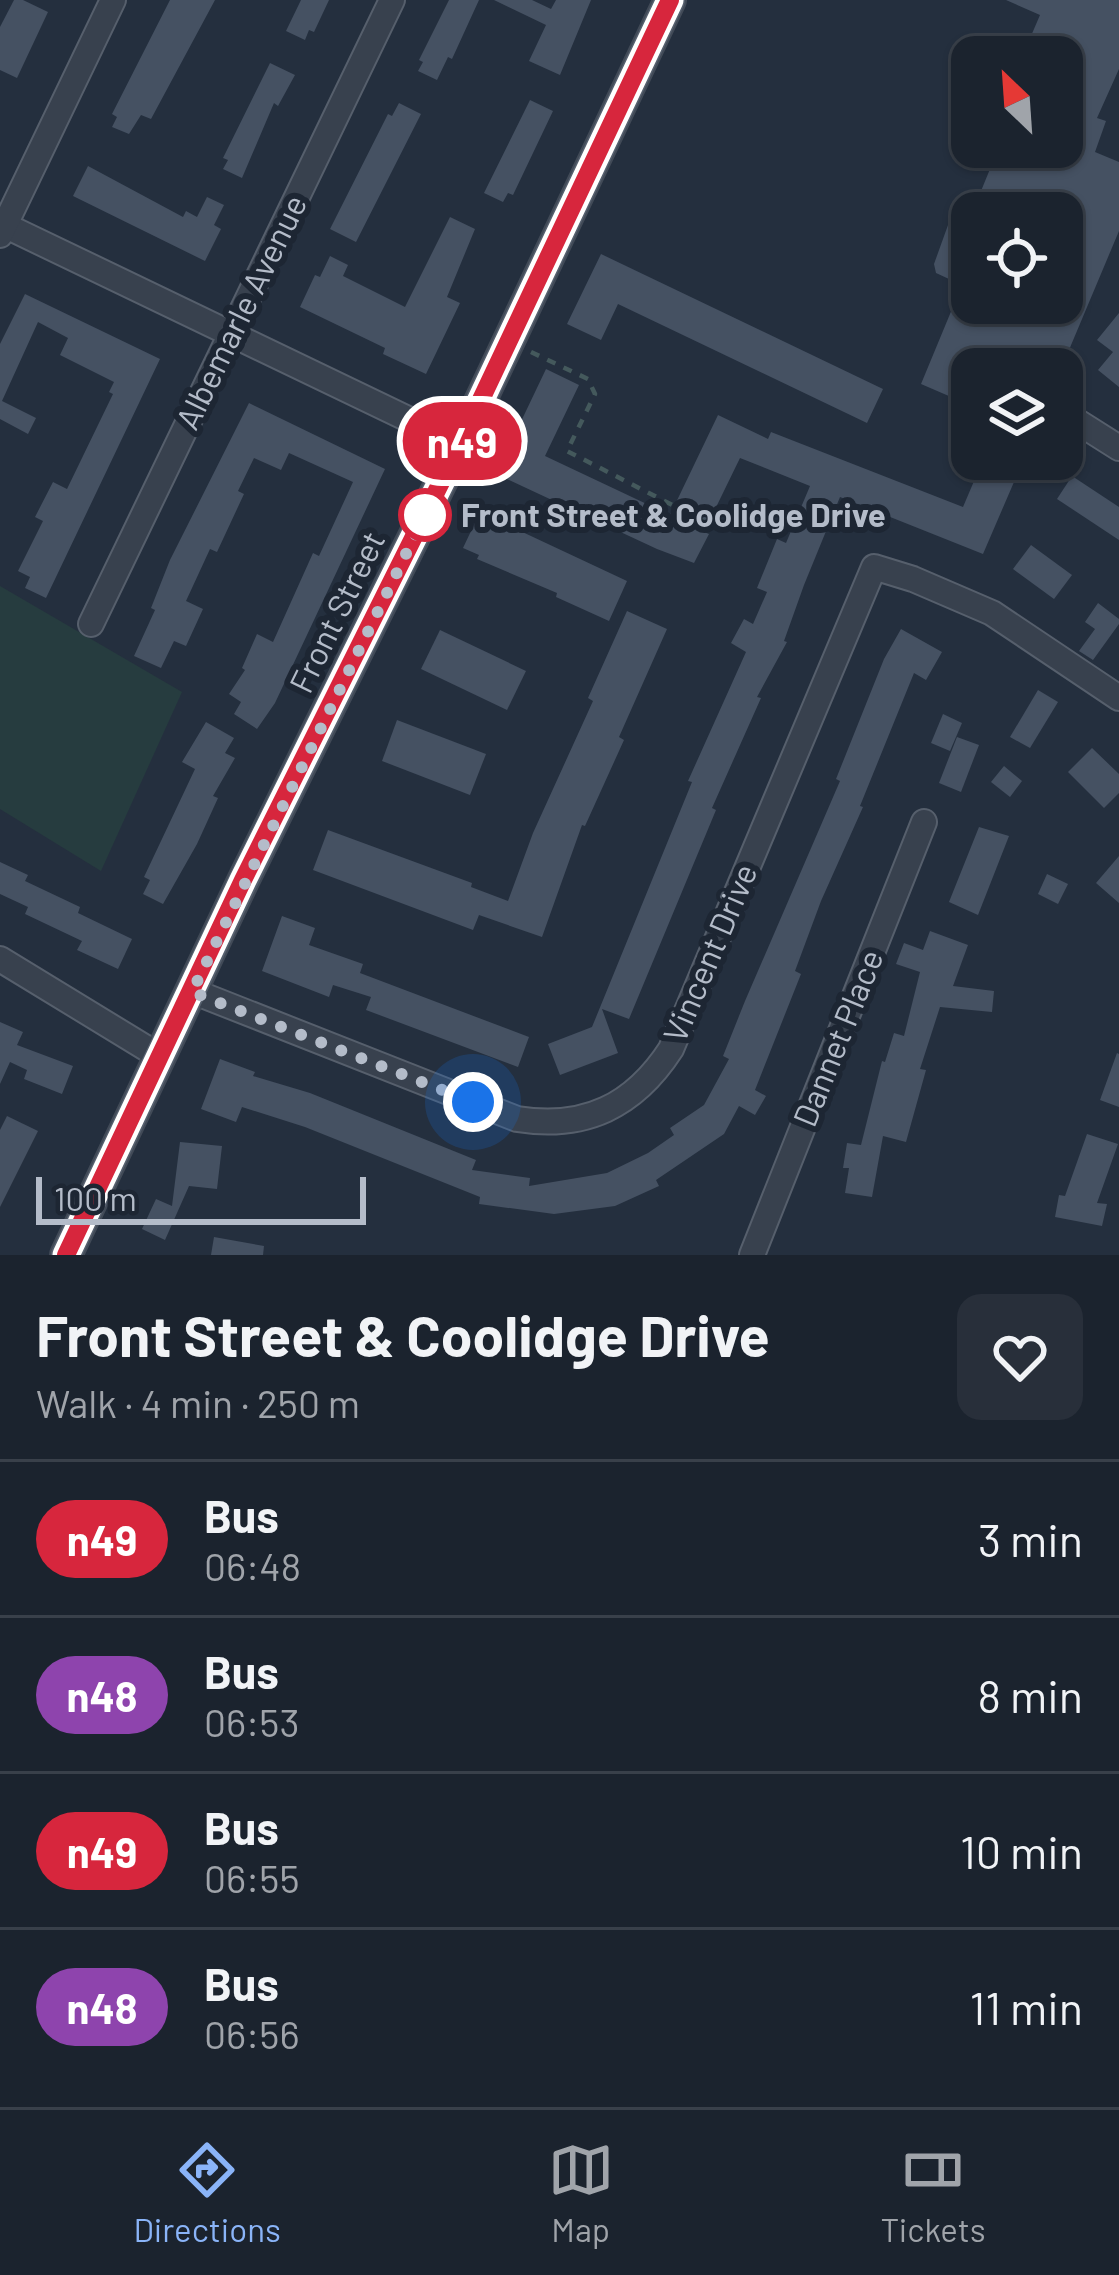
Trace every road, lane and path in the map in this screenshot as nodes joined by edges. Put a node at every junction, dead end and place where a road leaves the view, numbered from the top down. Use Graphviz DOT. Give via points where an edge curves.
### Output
graph roads {
  1 [pos="113,0"];
  2 [pos="392,0"];
  3 [pos="670,0"];
  4 [pos="2,228"];
  5 [pos="231,334"];
  6 [pos="531,352"];
  7 [pos="1083,425"];
  8 [pos="460,444"];
  9 [pos="1119,448"];
  10 [pos="719,529"];
  11 [pos="92,624"];
  12 [pos="1119,698"];
  13 [pos="924,822"];
  14 [pos="0,959"];
  15 [pos="192,992"];
  16 [pos="159,1055"];
  17 [pos="66,1255"];
  18 [pos="752,1255"];
  1 -- 4 [label="street"];
  2 -- 5 [label="street, Albemarle Avenue"];
  3 -- 8 [label="main road, Front Street"];
  4 -- 5 [label="street"];
  5 -- 8 [label="street"];
  5 -- 11 [label="street, Albemarle Avenue"];
  6 -- 10 [label="path" via="594,387 568,452"];
  7 -- 9 [label="street"];
  8 -- 15 [label="main road, Front Street"];
  12 -- 15 [label="street, Vincent Drive" via="992,613 874,567 671,1049 622,1104 573,1122 518,1119"];
  13 -- 18 [label="street, Dannet Place"];
  14 -- 16 [label="street"];
  15 -- 16 [label="main road, Front Street"];
  16 -- 17 [label="main road, Front Street"];
}
